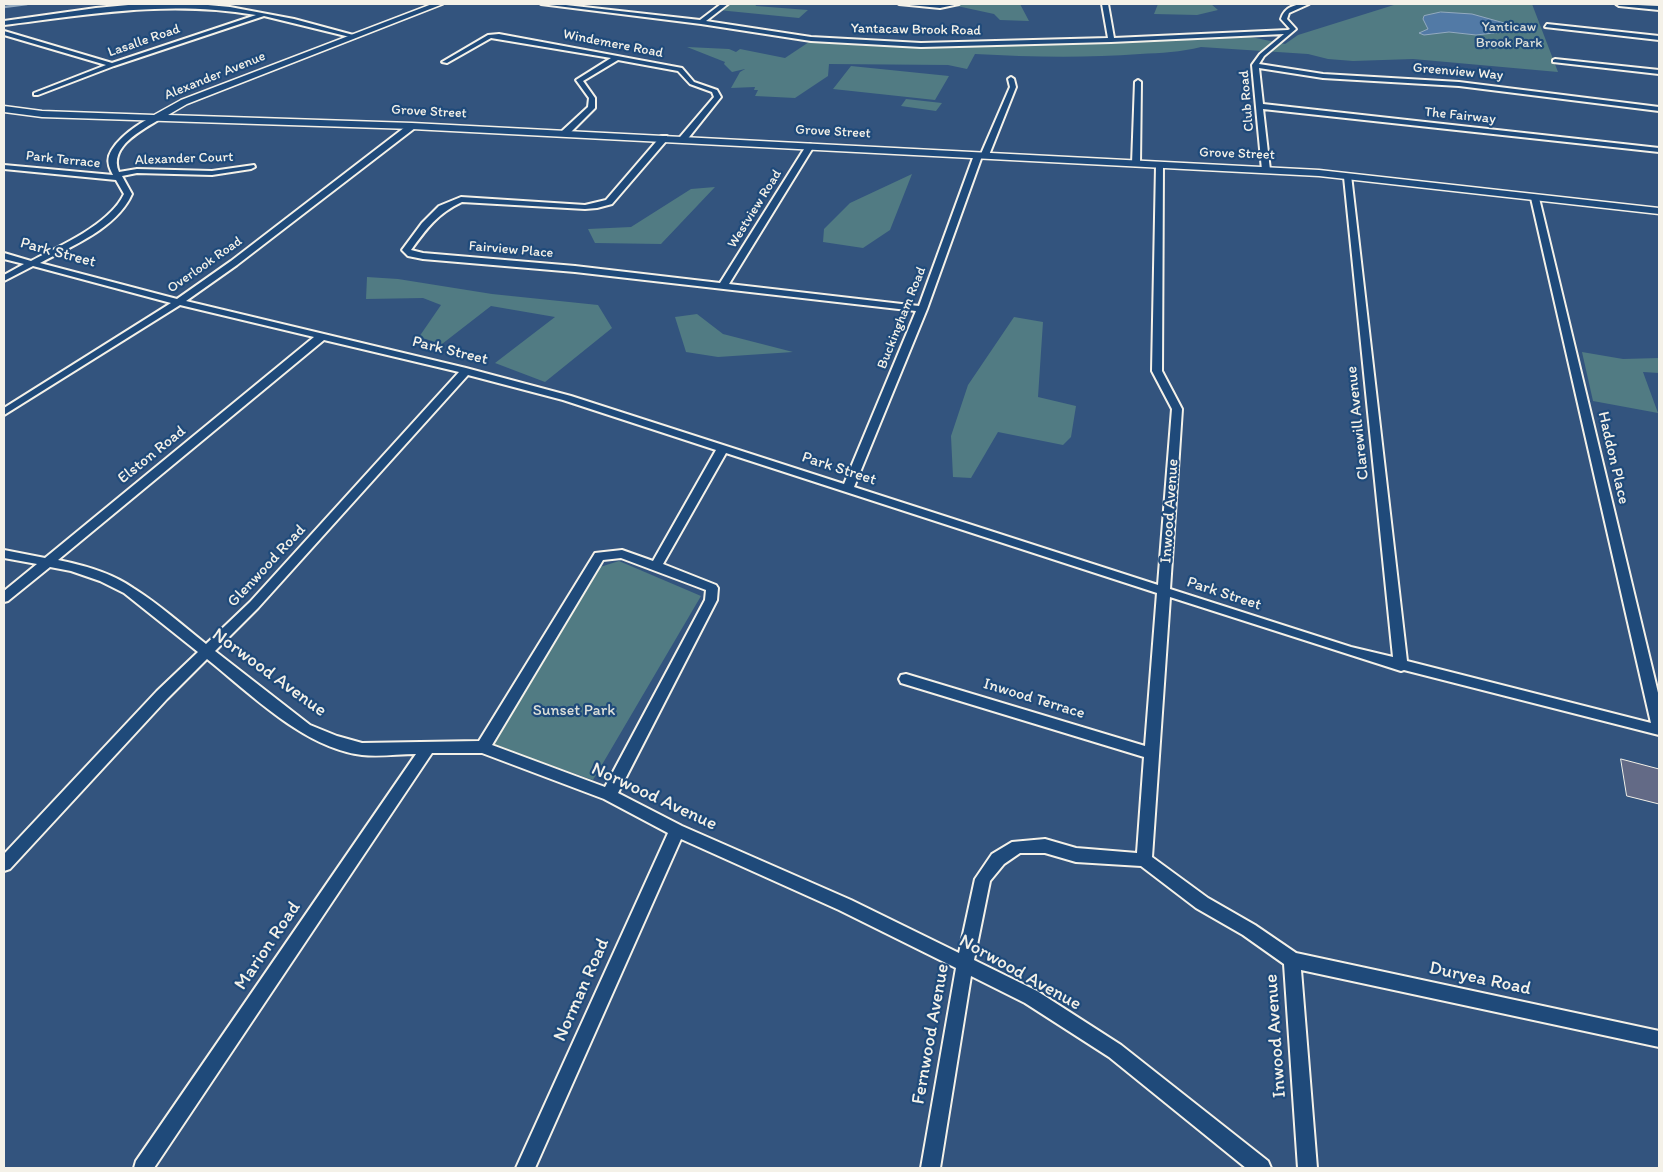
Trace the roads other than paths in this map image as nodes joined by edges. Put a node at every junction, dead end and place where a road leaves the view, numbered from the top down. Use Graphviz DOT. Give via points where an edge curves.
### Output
graph roads {
  1 [pos="439,4"];
  2 [pos="544,4"];
  3 [pos="725,4"];
  4 [pos="902,4"];
  5 [pos="956,4"];
  6 [pos="1105,4"];
  7 [pos="1299,4"];
  8 [pos="1619,4"];
  9 [pos="1659,8"];
  10 [pos="262,15"];
  11 [pos="701,22"];
  12 [pos="4,23"];
  13 [pos="1547,26"];
  14 [pos="4,32"];
  15 [pos="1291,32"];
  16 [pos="354,36"];
  17 [pos="1659,38"];
  18 [pos="1111,40"];
  19 [pos="618,57"];
  20 [pos="1554,61"];
  21 [pos="445,62"];
  22 [pos="112,65"];
  23 [pos="1255,65"];
  24 [pos="1659,72"];
  25 [pos="1011,78"];
  26 [pos="1138,82"];
  27 [pos="36,94"];
  28 [pos="1258,106"];
  29 [pos="4,109"];
  30 [pos="1659,109"];
  31 [pos="4,114"];
  32 [pos="42,114"];
  33 [pos="157,117"];
  34 [pos="412,126"];
  35 [pos="565,133"];
  36 [pos="664,138"];
  37 [pos="683,139"];
  38 [pos="810,146"];
  39 [pos="1659,150"];
  40 [pos="981,155"];
  41 [pos="1136,164"];
  42 [pos="1160,166"];
  43 [pos="4,167"];
  44 [pos="251,167"];
  45 [pos="1266,170"];
  46 [pos="118,177"];
  47 [pos="1348,177"];
  48 [pos="1534,198"];
  49 [pos="1659,211"];
  50 [pos="4,256"];
  51 [pos="31,264"];
  52 [pos="4,278"];
  53 [pos="723,286"];
  54 [pos="179,302"];
  55 [pos="922,309"];
  56 [pos="321,337"];
  57 [pos="466,371"];
  58 [pos="4,412"];
  59 [pos="723,448"];
  60 [pos="848,488"];
  61 [pos="4,554"];
  62 [pos="48,562"];
  63 [pos="656,566"];
  64 [pos="1163,592"];
  65 [pos="4,598"];
  66 [pos="207,653"];
  67 [pos="1401,666"];
  68 [pos="906,679"];
  69 [pos="1659,725"];
  70 [pos="1659,730"];
  71 [pos="428,748"];
  72 [pos="483,748"];
  73 [pos="1153,754"];
  74 [pos="609,795"];
  75 [pos="678,830"];
  76 [pos="1144,860"];
  77 [pos="4,864"];
  78 [pos="1292,960"];
  79 [pos="964,964"];
  80 [pos="1659,1039"];
  81 [pos="143,1168"];
  82 [pos="526,1168"];
  83 [pos="930,1168"];
  84 [pos="1261,1168"];
  85 [pos="1307,1168"];
  1 -- 16 [label="main road, Alexander Avenue"];
  2 -- 11 [label="street, Yantacaw Brook Road"];
  3 -- 11 [label="street"];
  4 -- 5 [label="street"];
  6 -- 18 [label="street"];
  7 -- 15 [label="street" via="1285,13 1284,19 1293,29"];
  8 -- 9 [label="street"];
  10 -- 12 [label="street" via="215,6 147,5"];
  10 -- 16 [label="street"];
  10 -- 22 [label="street, Lasalle Road"];
  11 -- 18 [label="street, Yantacaw Brook Road" via="811,39 866,43 921,45"];
  13 -- 17 [label="street"];
  14 -- 22 [label="street"];
  15 -- 18 [label="street, Yantacaw Brook Road"];
  15 -- 23 [label="street, Club Road" via="1257,59"];
  16 -- 33 [label="main road, Alexander Avenue" via="184,102"];
  19 -- 21 [label="street, Windemere Road" via="490,36"];
  19 -- 35 [label="street" via="580,80 592,98 591,108"];
  19 -- 37 [label="street, Windemere Road" via="680,69 692,84 715,91 718,97"];
  20 -- 24 [label="street"];
  22 -- 27 [label="street, Lasalle Road"];
  23 -- 28 [label="street, Club Road"];
  23 -- 30 [label="street, Greenview Way" via="1323,76 1459,84"];
  25 -- 40 [label="street, Buckingham Road" via="1013,87"];
  26 -- 41 [label="street"];
  28 -- 39 [label="street, The Fairway"];
  28 -- 45 [label="street, Club Road"];
  29 -- 32 [label="main road, Grove Street"];
  31 -- 32 [label="main road"];
  32 -- 33 [label="main road, Grove Street"];
  33 -- 34 [label="main road, Grove Street"];
  33 -- 46 [label="street, Alexander Avenue" via="130,136 114,154 112,162"];
  34 -- 35 [label="main road, Grove Street"];
  34 -- 54 [label="street, Overlook Road"];
  35 -- 36 [label="main road, Grove Street"];
  36 -- 37 [label="main road, Grove Street"];
  36 -- 53 [label="street, Fairview Place" via="609,202 585,207 461,199 442,208 406,250 423,256"];
  37 -- 38 [label="main road, Grove Street"];
  38 -- 40 [label="main road, Grove Street"];
  38 -- 53 [label="street, Westview Road"];
  40 -- 41 [label="main road, Grove Street"];
  40 -- 55 [label="street, Buckingham Road"];
  41 -- 42 [label="main road, Grove Street"];
  42 -- 45 [label="main road, Grove Street"];
  42 -- 64 [label="street, Inwood Avenue" via="1157,371 1177,409"];
  43 -- 46 [label="street, Park Terrace"];
  44 -- 46 [label="street, Alexander Court" via="212,173 137,171"];
  45 -- 47 [label="main road, Grove Street"];
  46 -- 51 [label="street, Alexander Avenue" via="128,194 122,209 88,234"];
  47 -- 48 [label="main road, Grove Street"];
  47 -- 67 [label="street, Clarewill Avenue"];
  48 -- 49 [label="main road, Grove Street"];
  48 -- 69 [label="street, Haddon Place"];
  50 -- 51 [label="street, Park Street"];
  51 -- 52 [label="street, Alexander Avenue"];
  51 -- 54 [label="street, Park Street"];
  53 -- 55 [label="street, Fairview Place"];
  54 -- 56 [label="street, Park Street"];
  54 -- 58 [label="street, Overlook Road"];
  55 -- 60 [label="street, Buckingham Road"];
  56 -- 57 [label="street, Park Street"];
  56 -- 62 [label="street, Elston Road"];
  57 -- 59 [label="street, Park Street" via="567,398"];
  57 -- 66 [label="street, Glenwood Road"];
  59 -- 60 [label="street, Park Street"];
  59 -- 63 [label="street"];
  60 -- 64 [label="street, Park Street"];
  61 -- 62 [label="street, Norwood Avenue"];
  62 -- 65 [label="street, Elston Road"];
  62 -- 66 [label="street, Norwood Avenue" via="73,566 128,590"];
  63 -- 72 [label="street" via="622,554 599,556"];
  63 -- 74 [label="street" via="712,588 711,600"];
  64 -- 67 [label="street, Park Street"];
  64 -- 73 [label="street, Inwood Avenue"];
  66 -- 71 [label="street, Norwood Avenue" via="305,729 362,749"];
  66 -- 77 [label="street, Glenwood Road" via="162,695"];
  67 -- 70 [label="street, Park Street"];
  68 -- 73 [label="street, Inwood Terrace"];
  71 -- 72 [label="street, Norwood Avenue"];
  71 -- 81 [label="street, Marion Road"];
  72 -- 74 [label="street, Norwood Avenue"];
  73 -- 76 [label="street, Inwood Avenue"];
  74 -- 75 [label="street, Norwood Avenue"];
  75 -- 79 [label="street, Norwood Avenue" via="845,904"];
  75 -- 82 [label="street, Norman Road"];
  76 -- 78 [label="street, Inwood Avenue" via="1202,903"];
  76 -- 79 [label="street, Fernwood Avenue" via="1076,855 1045,846 1017,847 998,858 983,878"];
  78 -- 80 [label="street, Duryea Road"];
  78 -- 85 [label="street, Inwood Avenue"];
  79 -- 83 [label="street, Fernwood Avenue"];
  79 -- 84 [label="street, Norwood Avenue" via="1031,998 1115,1051"];
}
